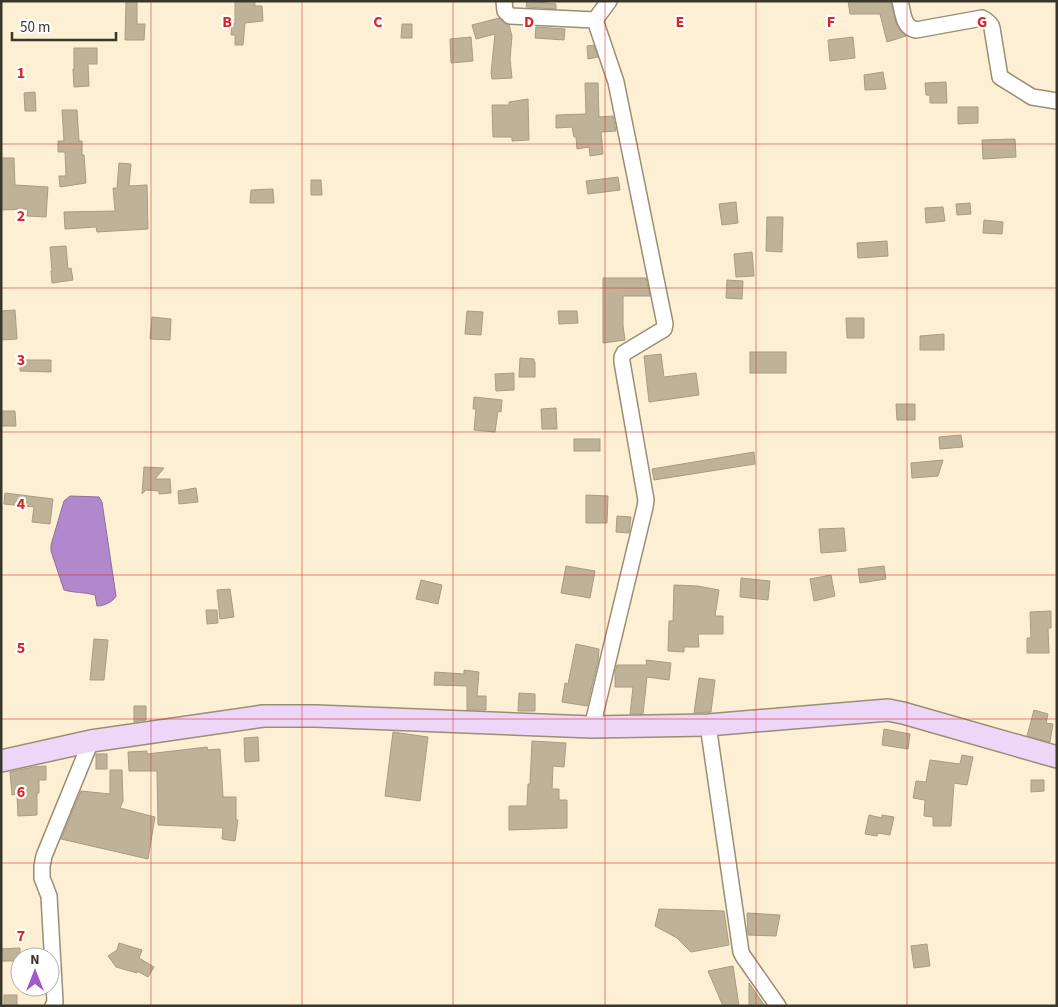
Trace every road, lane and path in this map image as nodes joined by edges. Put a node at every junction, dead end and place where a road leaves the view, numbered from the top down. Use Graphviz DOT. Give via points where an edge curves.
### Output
graph roads {
  1 [pos="504,1"];
  2 [pos="610,1"];
  3 [pos="900,1"];
  4 [pos="595,20"];
  5 [pos="1057,101"];
  6 [pos="708,725"];
  7 [pos="592,727"];
  8 [pos="91,741"];
  9 [pos="1057,757"];
  10 [pos="1,761"];
  11 [pos="53,1006"];
  12 [pos="778,1006"];
  1 -- 4 [label="street" via="505,11 510,16"];
  2 -- 4 [label="street"];
  3 -- 5 [label="street" via="905,23 911,29 984,19 992,28 1000,77 1035,98"];
  4 -- 7 [label="street" via="616,82 665,324 664,329 622,357 646,500"];
  6 -- 7 [label="street"];
  6 -- 9 [label="street" via="888,710"];
  6 -- 12 [label="street" via="741,952"];
  7 -- 8 [label="street" via="263,716"];
  8 -- 10 [label="street"];
  8 -- 11 [label="street" via="42,866 42,878 49,896"];
}
